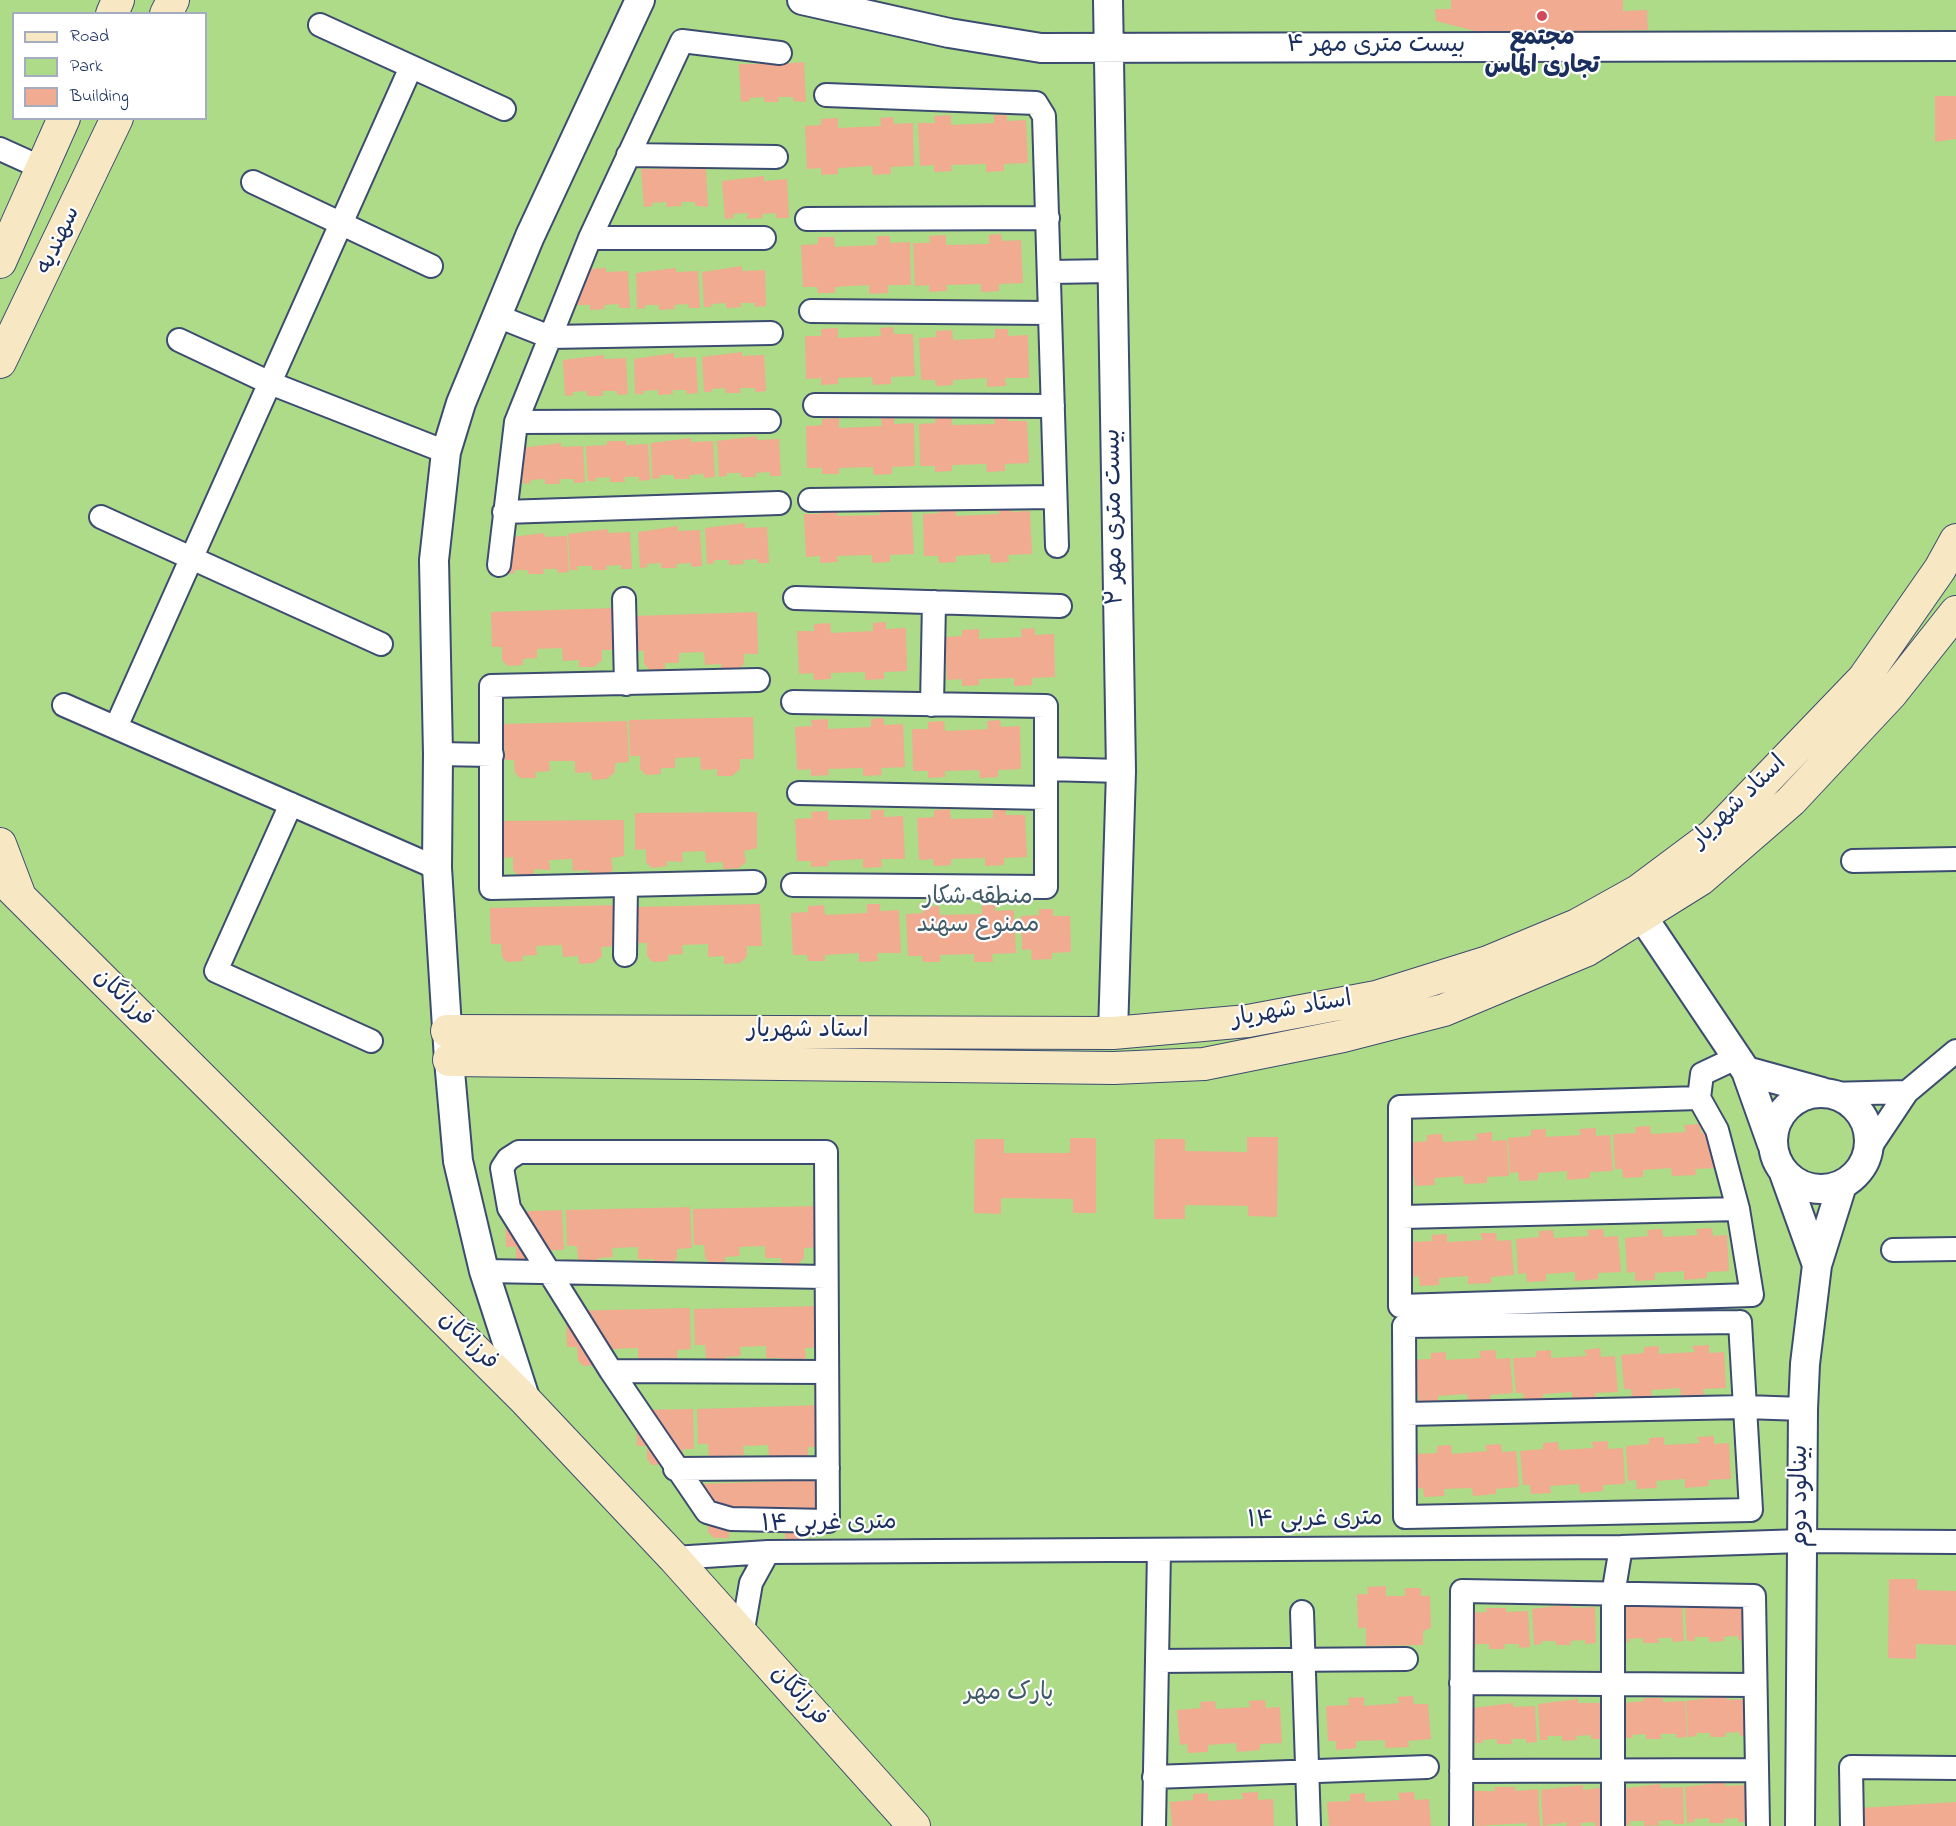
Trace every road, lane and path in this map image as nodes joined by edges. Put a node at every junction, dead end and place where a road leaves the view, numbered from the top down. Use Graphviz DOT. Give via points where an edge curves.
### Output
graph roads {
  1 [pos="640,0"];
  2 [pos="802,0"];
  3 [pos="1107,0"];
  4 [pos="320,25"];
  5 [pos="1956,46"];
  6 [pos="1109,47"];
  7 [pos="780,53"];
  8 [pos="411,67"];
  9 [pos="826,95"];
  10 [pos="504,109"];
  11 [pos="63,120"];
  12 [pos="116,120"];
  13 [pos="0,149"];
  14 [pos="628,155"];
  15 [pos="776,157"];
  16 [pos="42,168"];
  17 [pos="253,182"];
  18 [pos="1048,218"];
  19 [pos="807,219"];
  20 [pos="341,223"];
  21 [pos="590,238"];
  22 [pos="764,238"];
  23 [pos="0,262"];
  24 [pos="432,266"];
  25 [pos="1112,271"];
  26 [pos="1050,272"];
  27 [pos="811,311"];
  28 [pos="1050,313"];
  29 [pos="497,316"];
  30 [pos="771,333"];
  31 [pos="550,337"];
  32 [pos="179,340"];
  33 [pos="0,362"];
  34 [pos="270,383"];
  35 [pos="815,405"];
  36 [pos="1053,406"];
  37 [pos="769,421"];
  38 [pos="516,422"];
  39 [pos="446,452"];
  40 [pos="1055,497"];
  41 [pos="810,500"];
  42 [pos="779,503"];
  43 [pos="504,512"];
  44 [pos="101,517"];
  45 [pos="1956,540"];
  46 [pos="1057,546"];
  47 [pos="192,558"];
  48 [pos="499,565"];
  49 [pos="795,598"];
  50 [pos="624,599"];
  51 [pos="934,602"];
  52 [pos="1060,606"];
  53 [pos="1956,612"];
  54 [pos="381,644"];
  55 [pos="758,680"];
  56 [pos="626,684"];
  57 [pos="793,702"];
  58 [pos="64,705"];
  59 [pos="932,705"];
  60 [pos="116,727"];
  61 [pos="438,754"];
  62 [pos="492,754"];
  63 [pos="1046,769"];
  64 [pos="1121,771"];
  65 [pos="799,793"];
  66 [pos="1046,798"];
  67 [pos="291,804"];
  68 [pos="0,844"];
  69 [pos="1956,859"];
  70 [pos="1853,861"];
  71 [pos="437,868"];
  72 [pos="0,877"];
  73 [pos="754,882"];
  74 [pos="626,885"];
  75 [pos="793,885"];
  76 [pos="21,900"];
  77 [pos="1642,916"];
  78 [pos="625,956"];
  79 [pos="1113,1033"];
  80 [pos="371,1041"];
  81 [pos="448,1045"];
  82 [pos="1956,1051"];
  83 [pos="1741,1064"];
  84 [pos="1114,1068"];
  85 [pos="1907,1092"];
  86 [pos="1826,1093"];
  87 [pos="1700,1098"];
  88 [pos="1772,1144"];
  89 [pos="1869,1149"];
  90 [pos="1784,1173"];
  91 [pos="1842,1185"];
  92 [pos="1738,1209"];
  93 [pos="1402,1217"];
  94 [pos="1956,1249"];
  95 [pos="1893,1250"];
  96 [pos="1817,1265"];
  97 [pos="484,1271"];
  98 [pos="549,1273"];
  99 [pos="826,1278"];
  100 [pos="611,1371"];
  101 [pos="827,1372"];
  102 [pos="526,1401"];
  103 [pos="1745,1407"];
  104 [pos="1803,1409"];
  105 [pos="1405,1414"];
  106 [pos="828,1468"];
  107 [pos="675,1469"];
  108 [pos="1802,1541"];
  109 [pos="1956,1542"];
  110 [pos="1621,1547"];
  111 [pos="1159,1550"];
  112 [pos="768,1552"];
  113 [pos="675,1558"];
  114 [pos="1613,1595"];
  115 [pos="1302,1612"];
  116 [pos="742,1635"];
  117 [pos="1406,1659"];
  118 [pos="1304,1660"];
  119 [pos="1156,1661"];
  120 [pos="1461,1683"];
  121 [pos="1612,1683"];
  122 [pos="1755,1684"];
  123 [pos="1427,1767"];
  124 [pos="1956,1768"];
  125 [pos="1613,1770"];
  126 [pos="1755,1770"];
  127 [pos="1307,1771"];
  128 [pos="1461,1771"];
  129 [pos="1154,1777"];
  130 [pos="914,1826"];
  131 [pos="1154,1826"];
  132 [pos="1309,1826"];
  133 [pos="1461,1826"];
  134 [pos="1613,1826"];
  135 [pos="1758,1826"];
  136 [pos="1800,1826"];
  137 [pos="1852,1826"];
  1 -- 29 [label="street" via="539,215"];
  2 -- 6 [label="street, بیست متری مهر ۴" via="949,33 1041,48"];
  3 -- 6 [label="street, بیست متری مهر ۲"];
  4 -- 8 [label="street"];
  5 -- 6 [label="street, بیست متری مهر ۴"];
  6 -- 25 [label="street, بیست متری مهر ۲"];
  7 -- 14 [label="street" via="682,41"];
  8 -- 10 [label="street"];
  8 -- 20 [label="street"];
  9 -- 18 [label="street" via="1036,103 1044,116"];
  11 -- 16 [label="main road, سهندیه"];
  12 -- 33 [label="main road, سهندیه"];
  13 -- 16 [label="street"];
  14 -- 15 [label="street"];
  14 -- 21 [label="street"];
  16 -- 23 [label="main road, سهندیه"];
  17 -- 20 [label="street"];
  18 -- 19 [label="street"];
  18 -- 26 [label="street"];
  20 -- 24 [label="street"];
  20 -- 34 [label="street"];
  21 -- 22 [label="street"];
  21 -- 31 [label="street"];
  25 -- 26 [label="street"];
  25 -- 64 [label="street, بیست متری مهر ۲"];
  26 -- 28 [label="street"];
  27 -- 28 [label="street"];
  28 -- 36 [label="street"];
  29 -- 31 [label="street"];
  29 -- 39 [label="street" via="461,403"];
  30 -- 31 [label="street"];
  31 -- 38 [label="street"];
  32 -- 34 [label="street"];
  34 -- 39 [label="street"];
  34 -- 47 [label="street"];
  35 -- 36 [label="street"];
  36 -- 40 [label="street"];
  37 -- 38 [label="street"];
  38 -- 43 [label="street"];
  39 -- 61 [label="street" via="434,560"];
  40 -- 41 [label="street"];
  40 -- 46 [label="street"];
  42 -- 43 [label="street"];
  43 -- 48 [label="street"];
  44 -- 47 [label="street"];
  45 -- 79 [label="main road, استاد شهریار" via="1940,570 1864,678 1713,835 1638,891 1577,926 1488,962 1376,997 1248,1021"];
  47 -- 54 [label="street"];
  47 -- 60 [label="street"];
  49 -- 51 [label="street"];
  50 -- 56 [label="street"];
  51 -- 52 [label="street"];
  51 -- 59 [label="street"];
  53 -- 77 [label="main road, استاد شهریار" via="1891,694 1791,801 1701,879"];
  55 -- 56 [label="street"];
  56 -- 62 [label="street" via="492,686"];
  57 -- 59 [label="street"];
  58 -- 60 [label="street"];
  59 -- 63 [label="street" via="1046,706"];
  60 -- 67 [label="street"];
  61 -- 62 [label="street"];
  61 -- 71 [label="street"];
  62 -- 74 [label="street" via="491,888"];
  63 -- 64 [label="street"];
  63 -- 66 [label="street"];
  64 -- 79 [label="street, بیست متری مهر ۲"];
  65 -- 66 [label="street"];
  66 -- 75 [label="street" via="1046,887"];
  67 -- 71 [label="street"];
  67 -- 80 [label="street" via="216,971"];
  68 -- 76 [label="main road"];
  69 -- 70 [label="street"];
  71 -- 81 [label="street"];
  72 -- 76 [label="main road, فرزانگان"];
  73 -- 74 [label="street"];
  74 -- 78 [label="street"];
  76 -- 102 [label="main road, فرزانگان"];
  77 -- 83 [label="street"];
  77 -- 84 [label="main road, استاد شهریار" via="1587,950 1444,1010 1343,1036 1204,1064"];
  79 -- 81 [label="main road, استاد شهریار"];
  79 -- 84 [label="main road"];
  81 -- 84 [label="main road, استاد شهریار"];
  81 -- 97 [label="street" via="458,1161"];
  82 -- 85 [label="street"];
  83 -- 86 [label="street"];
  83 -- 87 [label="street" via="1702,1074"];
  83 -- 88 [label="street"];
  85 -- 86 [label="street"];
  85 -- 89 [label="street"];
  86 -- 88 [label="street" via="1792,1102 1781,1113"];
  86 -- 89 [label="street" via="1853,1105 1863,1118 1869,1133"];
  87 -- 92 [label="street" via="1717,1130"];
  87 -- 93 [label="street" via="1400,1107"];
  88 -- 90 [label="street"];
  89 -- 91 [label="street" via="1855,1176"];
  90 -- 91 [label="street" via="1811,1189 1827,1190"];
  90 -- 96 [label="street, بینالود دوم"];
  91 -- 96 [label="street"];
  92 -- 93 [label="street"];
  92 -- 93 [label="street" via="1752,1295 1400,1306"];
  94 -- 95 [label="street"];
  96 -- 104 [label="street, بینالود دوم"];
  97 -- 98 [label="street"];
  97 -- 102 [label="street"];
  98 -- 99 [label="street"];
  98 -- 99 [label="street" via="509,1208 502,1168 519,1152 826,1152"];
  98 -- 100 [label="street"];
  99 -- 101 [label="street"];
  100 -- 101 [label="street"];
  100 -- 107 [label="street"];
  101 -- 106 [label="street"];
  102 -- 113 [label="main road, فرزانگان"];
  103 -- 104 [label="street"];
  103 -- 105 [label="street"];
  103 -- 105 [label="street" via="1740,1322 1404,1326"];
  103 -- 105 [label="street" via="1751,1510 1405,1517"];
  104 -- 108 [label="street, بینالود دوم"];
  106 -- 107 [label="street"];
  106 -- 107 [label="street" via="828,1521 731,1519 714,1515 707,1512"];
  108 -- 109 [label="street, ۱۴ متری غربی"];
  108 -- 110 [label="street, ۱۴ متری غربی"];
  108 -- 136 [label="street, بینالود دوم"];
  110 -- 111 [label="street, ۱۴ متری غربی"];
  110 -- 114 [label="street"];
  111 -- 112 [label="street, ۱۴ متری غربی"];
  111 -- 119 [label="street"];
  112 -- 113 [label="street, ۱۴ متری غربی"];
  112 -- 116 [label="street" via="751,1583"];
  113 -- 116 [label="main road, فرزانگان"];
  114 -- 120 [label="street" via="1462,1592"];
  114 -- 121 [label="street"];
  114 -- 122 [label="street" via="1754,1596"];
  115 -- 118 [label="street"];
  116 -- 130 [label="main road, فرزانگان"];
  117 -- 118 [label="street"];
  118 -- 119 [label="street"];
  118 -- 127 [label="street"];
  119 -- 129 [label="street"];
  120 -- 121 [label="street"];
  120 -- 128 [label="street"];
  121 -- 122 [label="street"];
  121 -- 125 [label="street"];
  122 -- 126 [label="street"];
  123 -- 127 [label="street"];
  124 -- 137 [label="street" via="1851,1767"];
  125 -- 126 [label="street"];
  125 -- 128 [label="street"];
  125 -- 134 [label="street"];
  126 -- 135 [label="street"];
  127 -- 129 [label="street"];
  127 -- 132 [label="street"];
  128 -- 133 [label="street"];
  129 -- 131 [label="street"];
}
